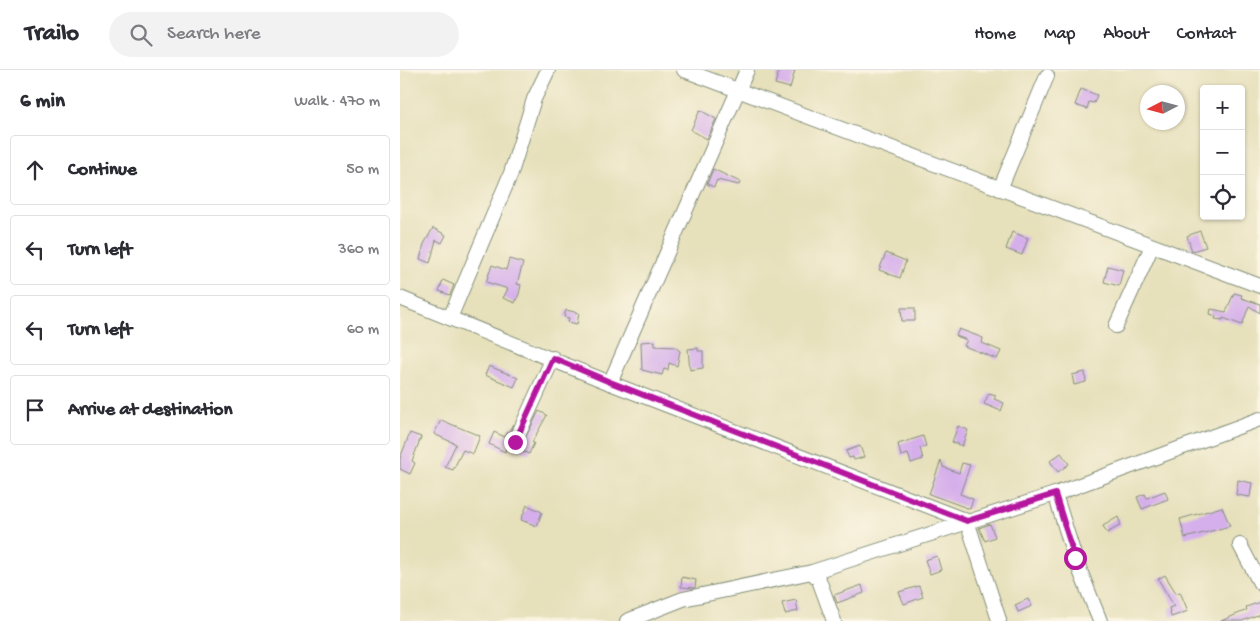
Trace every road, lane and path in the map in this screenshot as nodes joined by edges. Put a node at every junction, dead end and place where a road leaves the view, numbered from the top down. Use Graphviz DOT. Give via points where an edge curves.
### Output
graph roads {
  1 [pos="548,70"];
  2 [pos="684,70"];
  3 [pos="747,70"];
  4 [pos="1047,76"];
  5 [pos="738,90"];
  6 [pos="1000,189"];
  7 [pos="1152,246"];
  8 [pos="1260,285"];
  9 [pos="400,298"];
  10 [pos="450,318"];
  11 [pos="1116,326"];
  12 [pos="553,358"];
  13 [pos="610,382"];
  14 [pos="1260,419"];
  15 [pos="515,442"];
  16 [pos="1055,494"];
  17 [pos="967,521"];
  18 [pos="1240,545"];
  19 [pos="812,572"];
  20 [pos="1260,583"];
  21 [pos="999,620"];
  22 [pos="627,621"];
  23 [pos="834,621"];
  24 [pos="1100,621"];
  1 -- 10 [label="street" via="534,99 511,173"];
  2 -- 5 [label="street"];
  3 -- 5 [label="street"];
  4 -- 6 [label="street"];
  5 -- 6 [label="street"];
  5 -- 13 [label="street"];
  6 -- 7 [label="street"];
  7 -- 8 [label="street"];
  7 -- 11 [label="street"];
  9 -- 10 [label="street"];
  10 -- 12 [label="street"];
  12 -- 13 [label="street"];
  12 -- 15 [label="street"];
  13 -- 17 [label="street"];
  14 -- 16 [label="street"];
  16 -- 17 [label="street"];
  16 -- 24 [label="street" via="1075,558"];
  17 -- 19 [label="street"];
  17 -- 21 [label="street"];
  18 -- 20 [label="street"];
  19 -- 22 [label="street" via="682,599"];
  19 -- 23 [label="street" via="819,580"];
}
